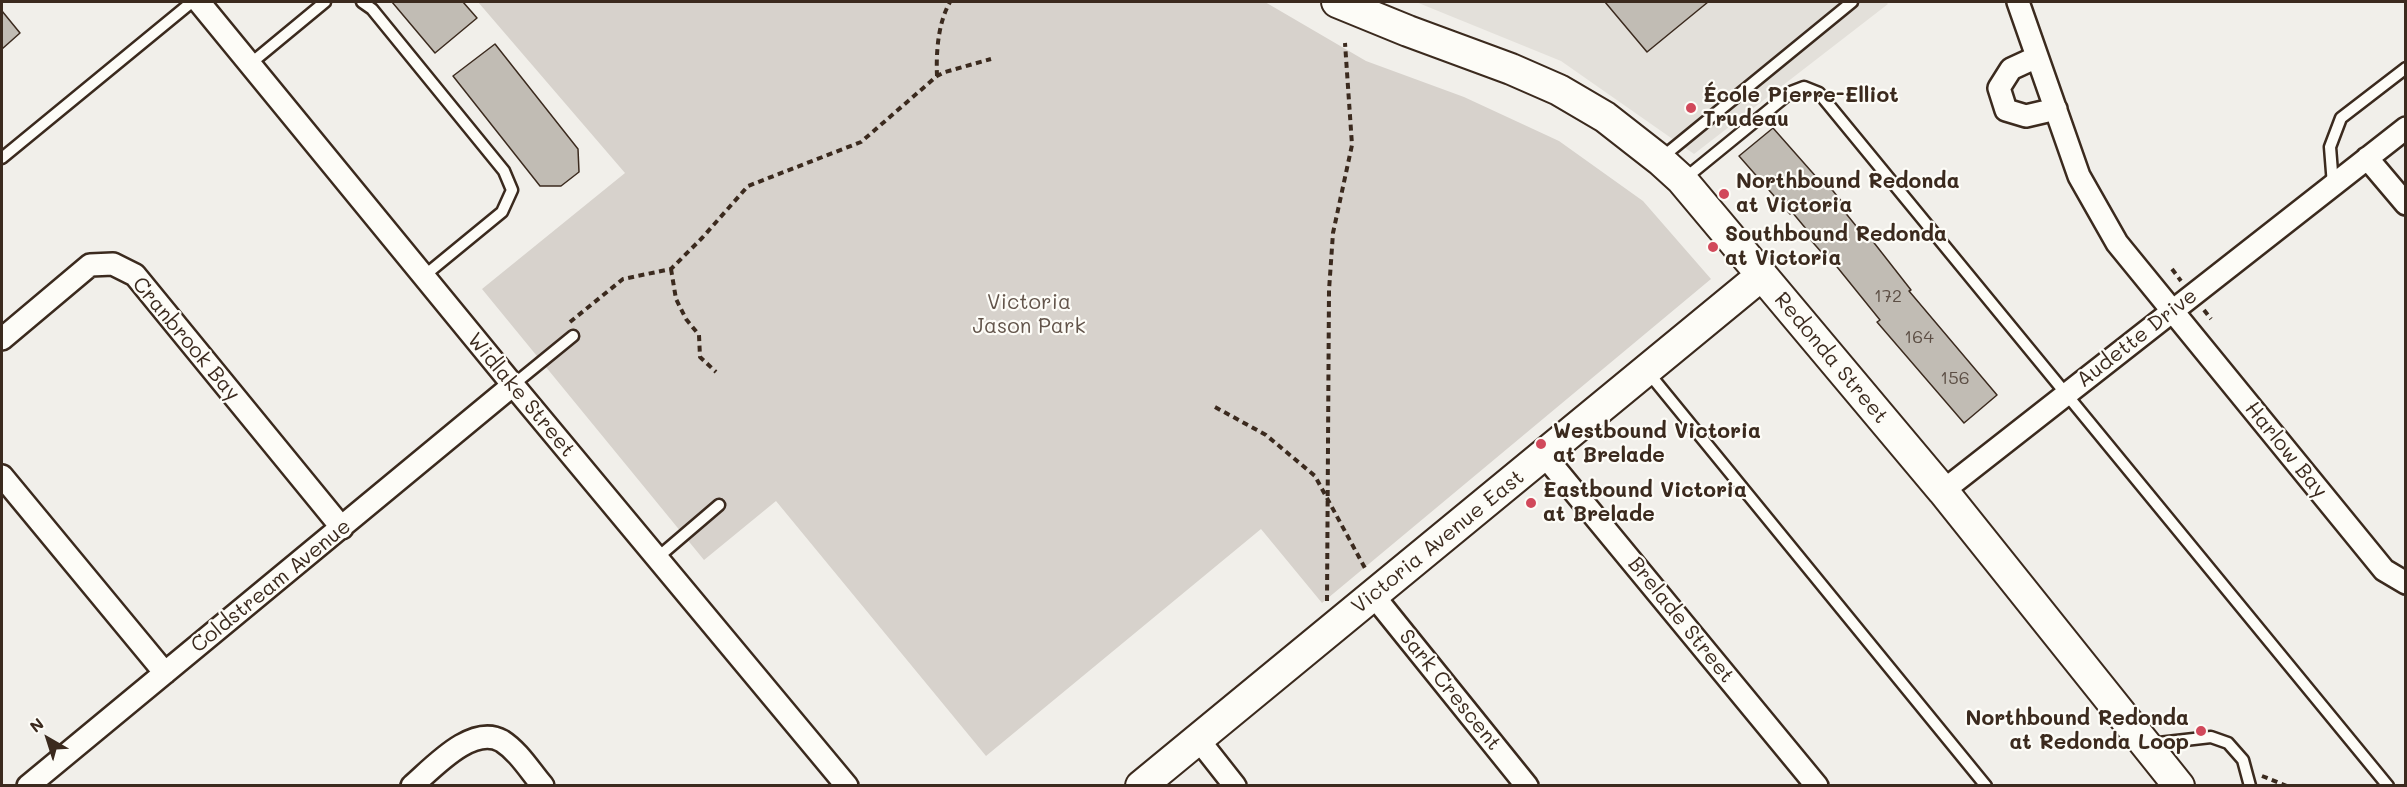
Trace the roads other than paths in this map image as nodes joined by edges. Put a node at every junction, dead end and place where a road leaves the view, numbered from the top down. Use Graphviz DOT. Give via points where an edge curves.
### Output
graph roads {
  1 [pos="192,2"];
  2 [pos="199,2"];
  3 [pos="325,2"];
  4 [pos="362,2"];
  5 [pos="1337,2"];
  6 [pos="1852,2"];
  7 [pos="2018,2"];
  8 [pos="2037,57"];
  9 [pos="250,64"];
  10 [pos="2406,68"];
  11 [pos="2056,109"];
  12 [pos="2406,128"];
  13 [pos="2,158"];
  14 [pos="2367,158"];
  15 [pos="1660,159"];
  16 [pos="1682,180"];
  17 [pos="2332,185"];
  18 [pos="2406,204"];
  19 [pos="1762,275"];
  20 [pos="424,276"];
  21 [pos="2171,311"];
  22 [pos="573,336"];
  23 [pos="2,339"];
  24 [pos="1646,371"];
  25 [pos="513,385"];
  26 [pos="2066,393"];
  27 [pos="1544,455"];
  28 [pos="2,476"];
  29 [pos="1942,491"];
  30 [pos="719,505"];
  31 [pos="342,528"];
  32 [pos="657,558"];
  33 [pos="1369,583"];
  34 [pos="2406,583"];
  35 [pos="165,673"];
  36 [pos="1198,739"];
  37 [pos="2147,745"];
  38 [pos="28,786"];
  39 [pos="412,786"];
  40 [pos="543,786"];
  41 [pos="847,786"];
  42 [pos="1142,786"];
  43 [pos="1235,786"];
  44 [pos="1527,786"];
  45 [pos="1817,786"];
  46 [pos="1986,786"];
  47 [pos="2179,786"];
  48 [pos="2250,786"];
  49 [pos="2388,786"];
  1 -- 13 [label="lane"];
  2 -- 9 [label="street, Widlake Street"];
  3 -- 9 [label="lane"];
  4 -- 20 [label="lane" via="372,9 504,171 512,190 502,212"];
  5 -- 15 [label="street, Redonda Street" via="1543,82 1605,117"];
  6 -- 15 [label="lane"];
  7 -- 8 [label="street, Harlow Bay"];
  8 -- 11 [label="street, Harlow Bay"];
  8 -- 11 [label="street" via="2011,69 1999,88 2006,110 2026,116"];
  9 -- 20 [label="street, Widlake Street"];
  10 -- 17 [label="lane" via="2341,118 2330,147"];
  11 -- 21 [label="street, Harlow Bay" via="2079,176 2116,243"];
  12 -- 14 [label="street, Audette Drive"];
  14 -- 17 [label="street, Audette Drive"];
  14 -- 18 [label="street"];
  15 -- 16 [label="street, Redonda Street"];
  16 -- 19 [label="street, Redonda Street"];
  16 -- 26 [label="lane" via="1791,92 1804,87 1819,93"];
  17 -- 21 [label="street, Audette Drive"];
  19 -- 24 [label="street, Victoria Avenue East"];
  19 -- 29 [label="street, Redonda Street"];
  20 -- 25 [label="street, Widlake Street"];
  21 -- 26 [label="street, Audette Drive"];
  21 -- 34 [label="street, Harlow Bay" via="2384,570"];
  22 -- 25 [label="lane"];
  23 -- 31 [label="street, Cranbrook Bay" via="90,265 113,264 135,275"];
  24 -- 27 [label="street, Victoria Avenue East"];
  24 -- 46 [label="lane"];
  25 -- 31 [label="street, Coldstream Avenue"];
  25 -- 32 [label="street, Widlake Street"];
  26 -- 29 [label="street, Audette Drive"];
  26 -- 49 [label="lane"];
  27 -- 33 [label="street, Victoria Avenue East"];
  27 -- 45 [label="street, Brelade Street"];
  28 -- 35 [label="street"];
  29 -- 37 [label="street, Redonda Street"];
  30 -- 32 [label="lane"];
  31 -- 35 [label="street, Coldstream Avenue"];
  32 -- 41 [label="street, Widlake Street"];
  33 -- 36 [label="street, Victoria Avenue East"];
  33 -- 44 [label="street, Sark Crescent"];
  35 -- 38 [label="street, Coldstream Avenue"];
  36 -- 42 [label="street, Victoria Avenue East"];
  36 -- 43 [label="street"];
  37 -- 47 [label="street, Redonda Street"];
  37 -- 48 [label="lane" via="2211,737 2228,743 2243,760"];
  39 -- 40 [label="street" via="468,740 485,736 516,753"];
}
